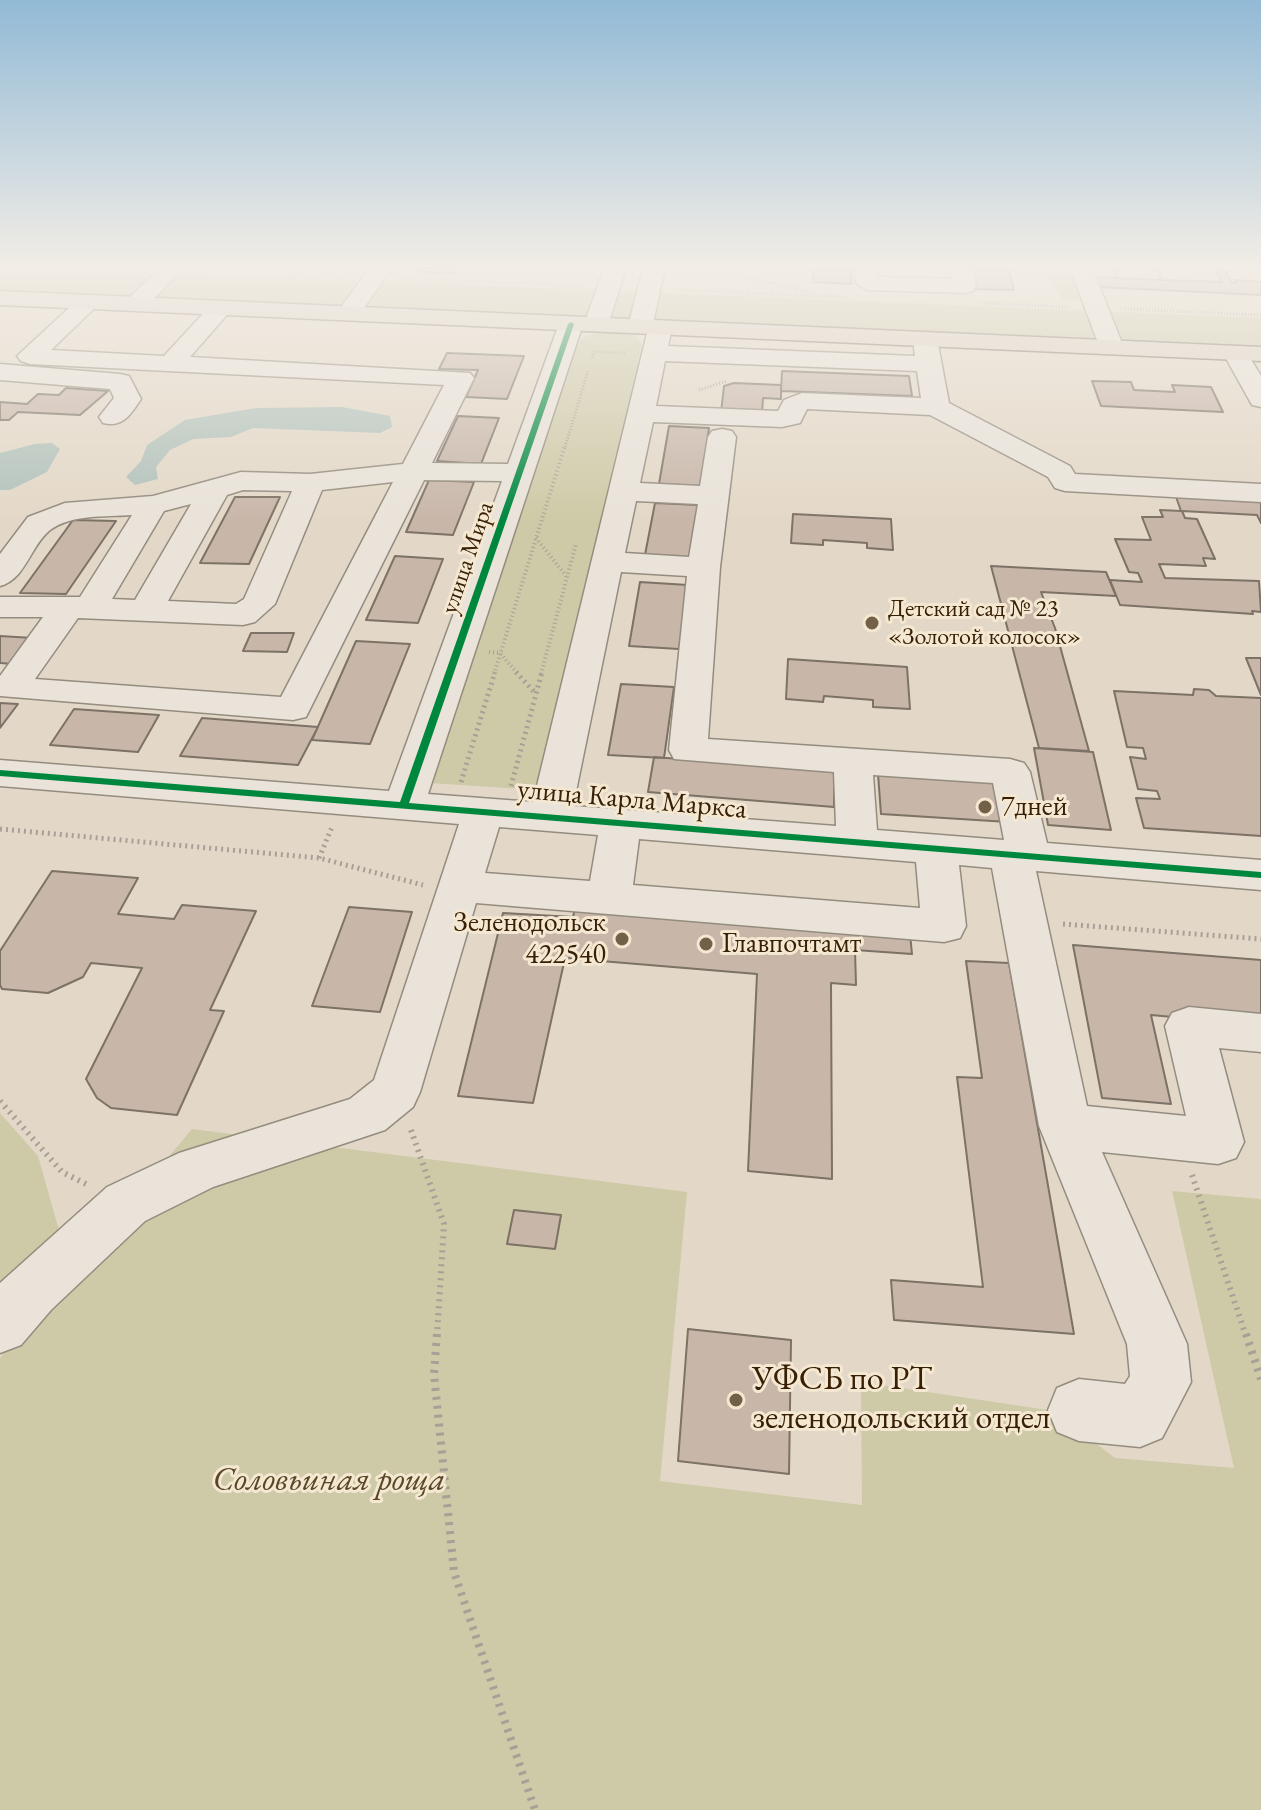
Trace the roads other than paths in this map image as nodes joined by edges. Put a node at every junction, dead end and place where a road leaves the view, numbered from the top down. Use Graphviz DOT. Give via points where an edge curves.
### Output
graph roads {
  1 [pos="34,352"];
  2 [pos="181,352"];
  3 [pos="572,352"];
  4 [pos="644,352"];
  5 [pos="926,352"];
  6 [pos="1222,352"];
  7 [pos="1235,353"];
  8 [pos="1261,354"];
  9 [pos="30,356"];
  10 [pos="171,364"];
  11 [pos="2,375"];
  12 [pos="1261,399"];
  13 [pos="936,407"];
  14 [pos="641,411"];
  15 [pos="113,417"];
  16 [pos="722,437"];
  17 [pos="414,471"];
  18 [pos="519,473"];
  19 [pos="310,483"];
  20 [pos="215,489"];
  21 [pos="623,491"];
  22 [pos="1261,493"];
  23 [pos="714,496"];
  24 [pos="153,505"];
  25 [pos="607,562"];
  26 [pos="704,567"];
  27 [pos="0,576"];
  28 [pos="0,607"];
  29 [pos="79,607"];
  30 [pos="147,609"];
  31 [pos="853,762"];
  32 [pos="0,773"];
  33 [pos="485,794"];
  34 [pos="404,805"];
  35 [pos="550,817"];
  36 [pos="621,823"];
  37 [pos="857,843"];
  38 [pos="936,848"];
  39 [pos="1020,855"];
  40 [pos="1261,875"];
  41 [pos="460,886"];
  42 [pos="609,899"];
  43 [pos="1261,1033"];
  44 [pos="1065,1126"];
  45 [pos="0,1325"];
  46 [pos="1079,1410"];
  1 -- 9 [label="street"];
  2 -- 10 [label="street"];
  3 -- 18 [label="street, улица Мира"];
  4 -- 14 [label="street"];
  5 -- 13 [label="street"];
  6 -- 7 [label="main road"];
  7 -- 8 [label="main road"];
  7 -- 12 [label="street"];
  9 -- 10 [label="street"];
  9 -- 11 [label="street"];
  10 -- 17 [label="street" via="461,378"];
  11 -- 15 [label="street" via="120,382 128,399"];
  13 -- 14 [label="street" via="802,401 782,419"];
  13 -- 22 [label="street" via="1060,472 1065,482"];
  14 -- 21 [label="street"];
  16 -- 23 [label="street"];
  17 -- 18 [label="street"];
  17 -- 19 [label="street"];
  17 -- 29 [label="street" via="293,709 10,688"];
  18 -- 34 [label="street, улица Мира"];
  19 -- 20 [label="street" via="241,481"];
  19 -- 30 [label="street" via="258,604 243,615"];
  20 -- 24 [label="street"];
  20 -- 30 [label="street"];
  21 -- 23 [label="street"];
  21 -- 25 [label="street"];
  23 -- 26 [label="street"];
  24 -- 27 [label="street" via="76,509 39,524"];
  24 -- 29 [label="street"];
  25 -- 26 [label="street"];
  25 -- 35 [label="street"];
  26 -- 31 [label="street" via="688,750"];
  28 -- 29 [label="street"];
  29 -- 30 [label="street"];
  31 -- 37 [label="street"];
  31 -- 39 [label="street" via="1010,772"];
  32 -- 34 [label="street, улица Карла Маркса"];
  33 -- 34 [label="street, улица Карла Маркса"];
  33 -- 35 [label="street, улица Карла Маркса"];
  33 -- 41 [label="street"];
  35 -- 36 [label="street, улица Карла Маркса"];
  36 -- 37 [label="street, улица Карла Маркса"];
  36 -- 42 [label="street"];
  37 -- 38 [label="street, улица Карла Маркса"];
  38 -- 39 [label="street, улица Карла Маркса"];
  38 -- 42 [label="street" via="944,926"];
  39 -- 40 [label="street, улица Карла Маркса"];
  39 -- 44 [label="street" via="1024,921"];
  41 -- 42 [label="street"];
  41 -- 45 [label="street" via="395,1092 367,1115 198,1169 126,1204"];
  43 -- 44 [label="street" via="1189,1026 1218,1142"];
  44 -- 46 [label="street" via="1157,1344 1161,1382 1140,1416"];
}
